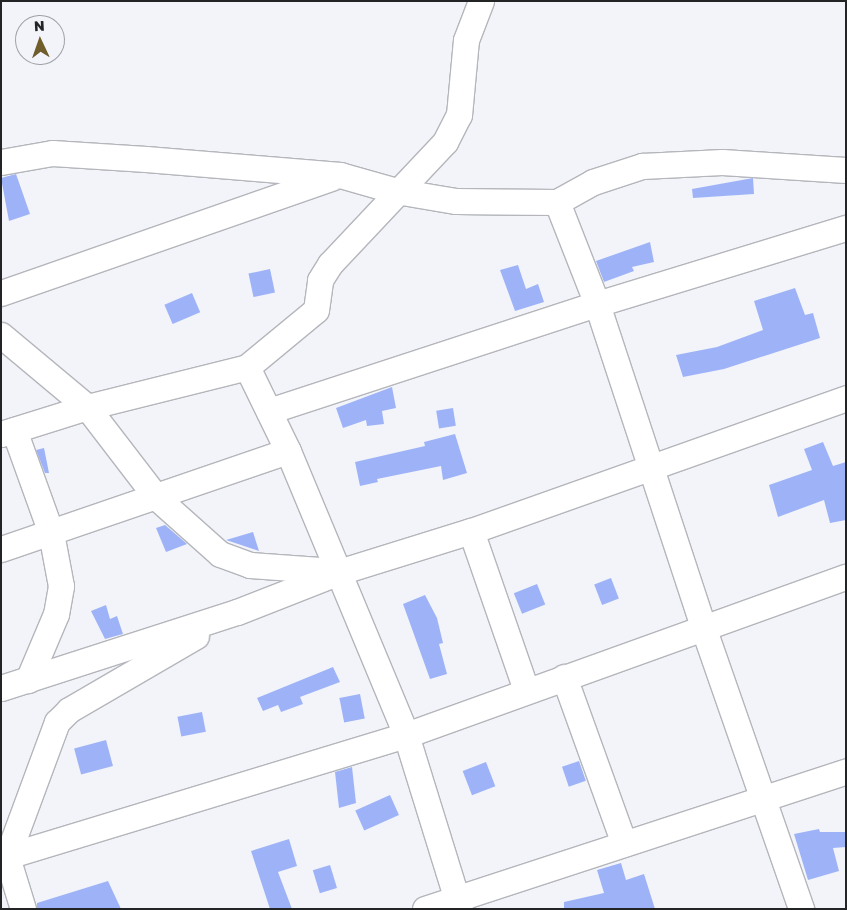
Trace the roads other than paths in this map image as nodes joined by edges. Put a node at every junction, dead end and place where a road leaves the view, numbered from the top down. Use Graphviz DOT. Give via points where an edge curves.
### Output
graph roads {
  1 [pos="481,1"];
  2 [pos="5,160"];
  3 [pos="846,170"];
  4 [pos="340,175"];
  5 [pos="396,191"];
  6 [pos="557,202"];
  7 [pos="846,228"];
  8 [pos="1,293"];
  9 [pos="597,304"];
  10 [pos="1,335"];
  11 [pos="247,367"];
  12 [pos="846,398"];
  13 [pos="87,407"];
  14 [pos="269,410"];
  15 [pos="8,432"];
  16 [pos="288,451"];
  17 [pos="650,468"];
  18 [pos="156,497"];
  19 [pos="471,531"];
  20 [pos="51,533"];
  21 [pos="1,550"];
  22 [pos="340,572"];
  23 [pos="846,576"];
  24 [pos="237,612"];
  25 [pos="704,627"];
  26 [pos="564,677"];
  27 [pos="28,680"];
  28 [pos="1,688"];
  29 [pos="526,690"];
  30 [pos="406,736"];
  31 [pos="846,771"];
  32 [pos="763,799"];
  33 [pos="624,844"];
  34 [pos="4,858"];
  35 [pos="458,904"];
  36 [pos="24,909"];
  37 [pos="425,909"];
  38 [pos="802,909"];
  1 -- 5 [label="street" via="466,40 459,115 444,142"];
  2 -- 4 [label="street" via="52,153"];
  3 -- 6 [label="street" via="722,162 642,166 593,182"];
  4 -- 5 [label="street"];
  4 -- 8 [label="street"];
  5 -- 6 [label="street" via="456,201"];
  5 -- 11 [label="street" via="330,264 320,280 316,310"];
  6 -- 9 [label="street"];
  7 -- 9 [label="street"];
  9 -- 14 [label="street"];
  9 -- 17 [label="street"];
  10 -- 13 [label="street"];
  11 -- 13 [label="street"];
  11 -- 14 [label="street"];
  12 -- 17 [label="street"];
  13 -- 15 [label="street"];
  13 -- 18 [label="street"];
  14 -- 16 [label="street"];
  15 -- 20 [label="street"];
  16 -- 18 [label="street"];
  16 -- 22 [label="street"];
  17 -- 19 [label="street"];
  17 -- 25 [label="street"];
  18 -- 20 [label="street"];
  18 -- 22 [label="street" via="220,554 250,565"];
  19 -- 22 [label="street"];
  19 -- 29 [label="street"];
  20 -- 21 [label="street"];
  20 -- 27 [label="street" via="61,586 56,614"];
  22 -- 24 [label="street"];
  22 -- 30 [label="street"];
  23 -- 25 [label="street"];
  24 -- 27 [label="street"];
  24 -- 34 [label="street" via="69,710 57,722"];
  25 -- 26 [label="street"];
  25 -- 32 [label="street"];
  26 -- 29 [label="street"];
  26 -- 33 [label="street"];
  27 -- 28 [label="street"];
  29 -- 30 [label="street"];
  30 -- 34 [label="street"];
  30 -- 35 [label="street"];
  31 -- 32 [label="street"];
  32 -- 33 [label="street"];
  32 -- 38 [label="street"];
  33 -- 35 [label="street"];
  34 -- 36 [label="street"];
  35 -- 37 [label="street"];
}
